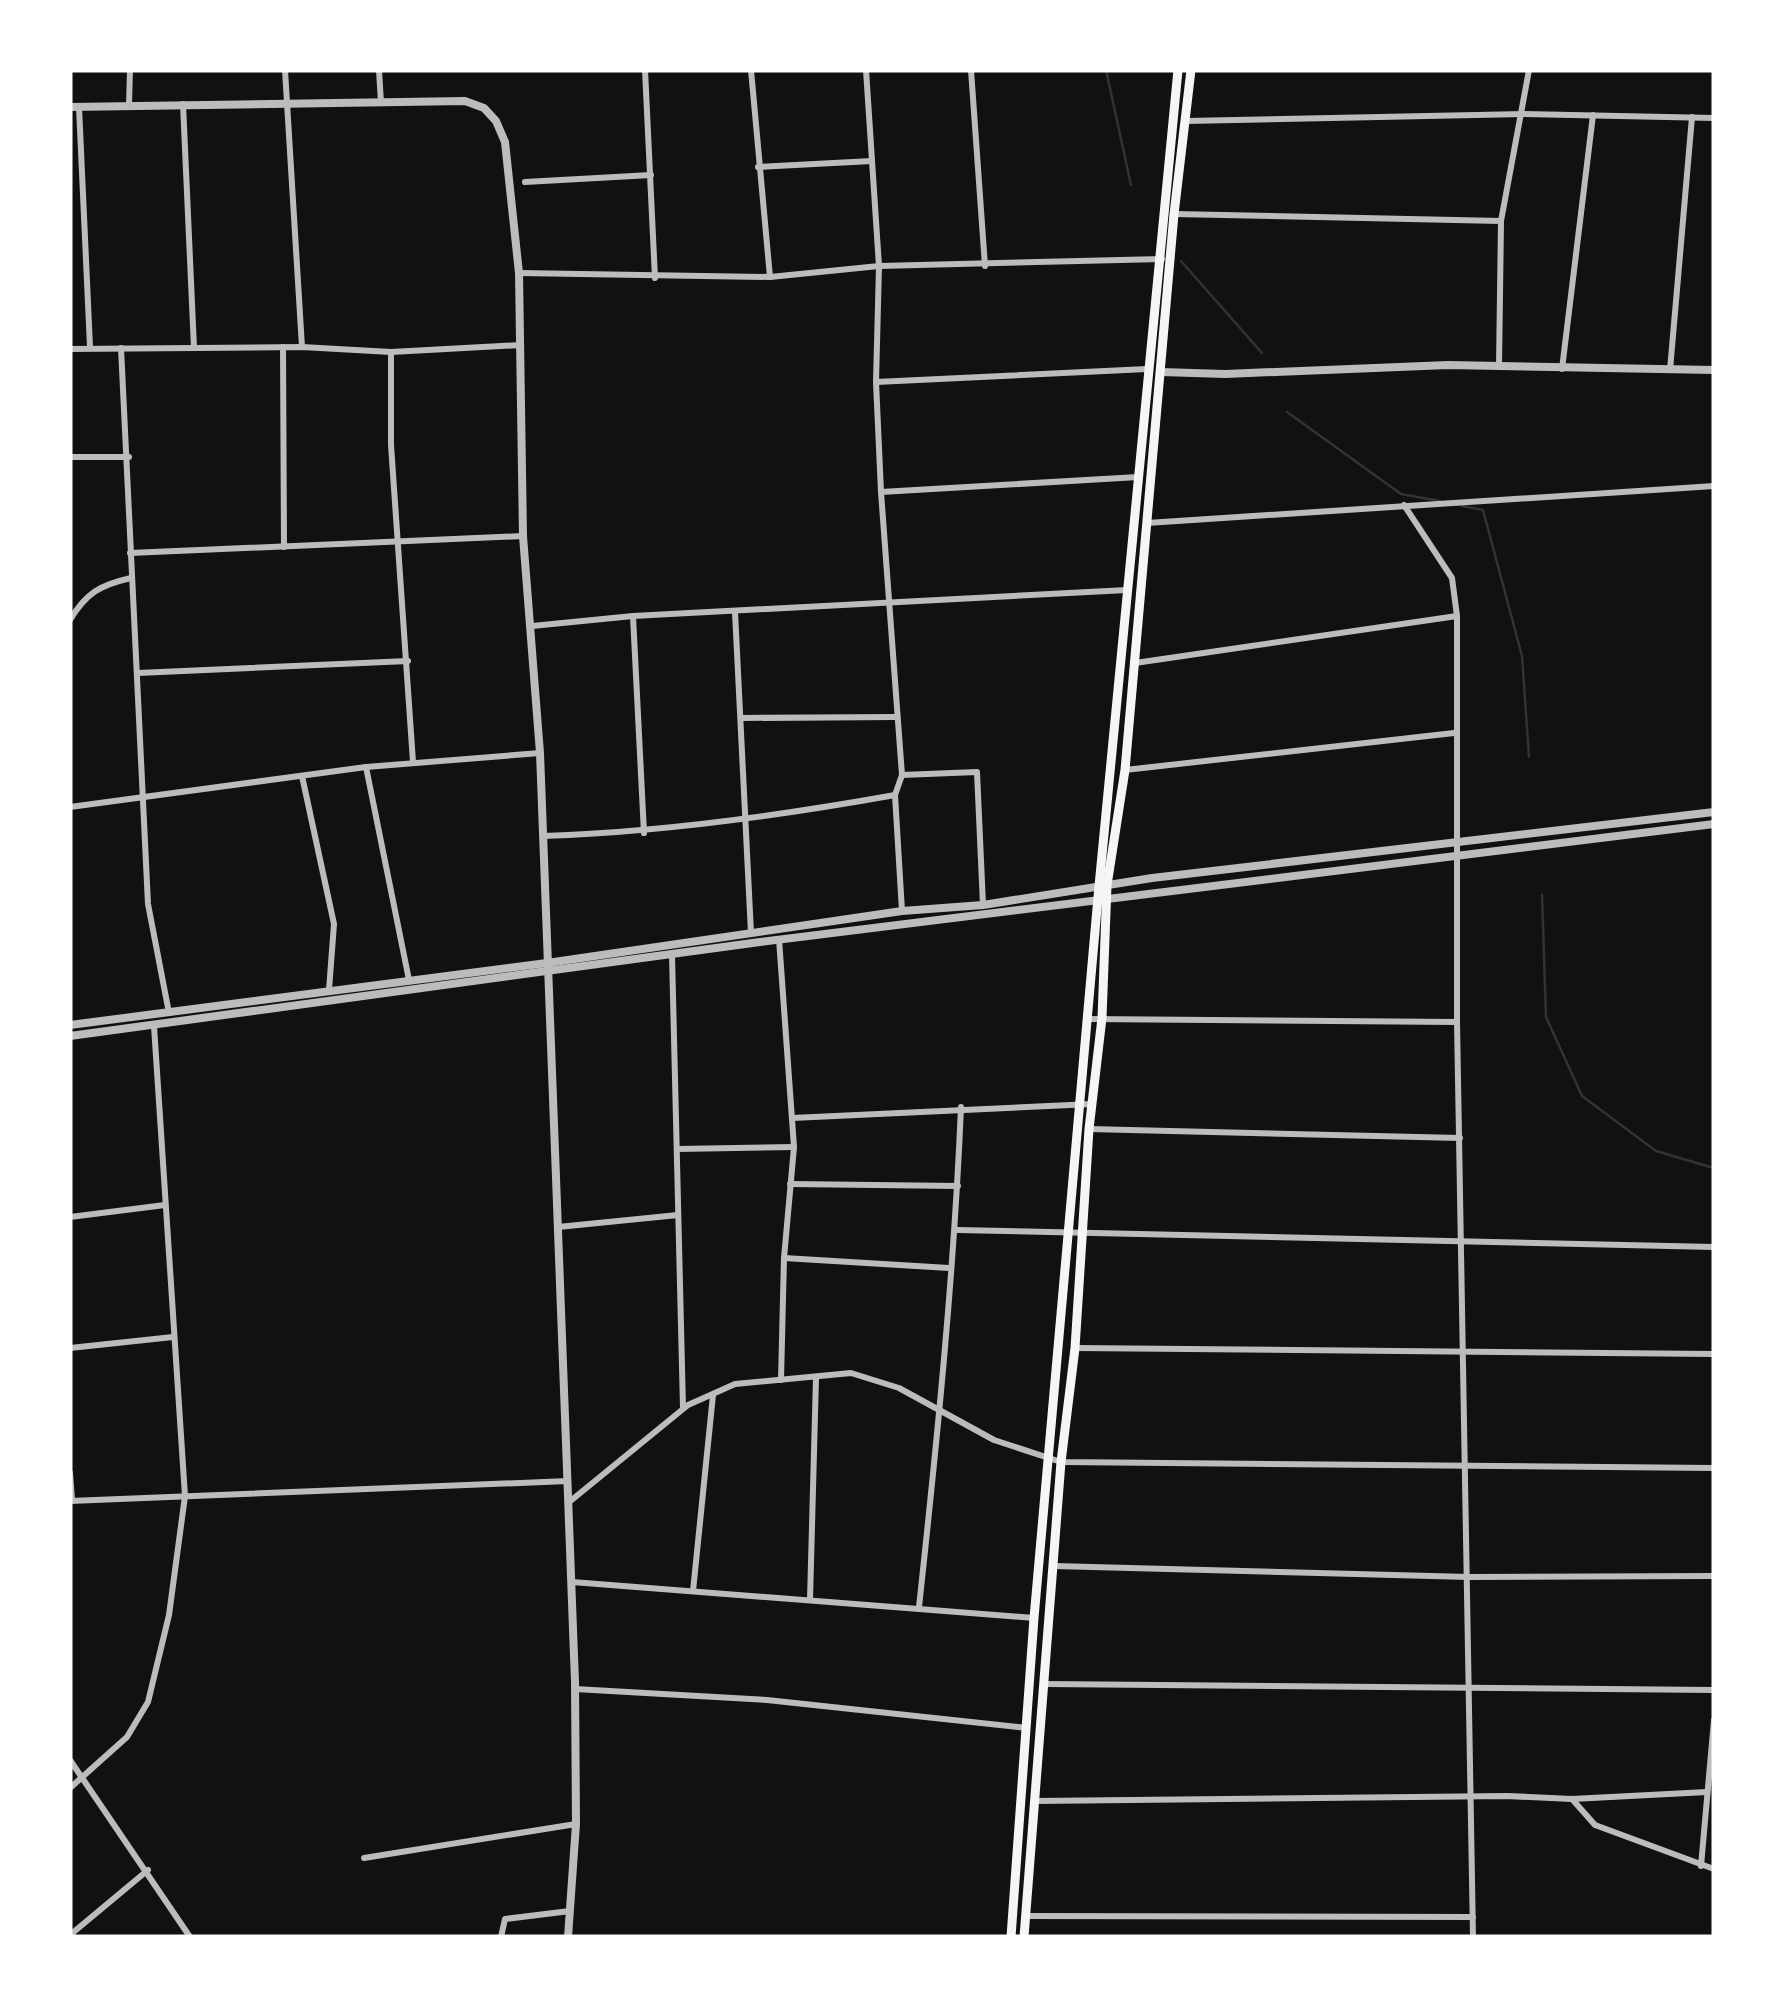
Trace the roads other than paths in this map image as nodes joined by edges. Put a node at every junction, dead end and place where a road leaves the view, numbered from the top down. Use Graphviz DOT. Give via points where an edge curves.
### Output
graph roads {
  1 [pos="130,70"];
  2 [pos="285,70"];
  3 [pos="379,70"];
  4 [pos="645,70"];
  5 [pos="751,70"];
  6 [pos="866,70"];
  7 [pos="971,70"];
  8 [pos="1178,70"];
  9 [pos="1191,70"];
  10 [pos="1529,70"];
  11 [pos="381,102"];
  12 [pos="182,104"];
  13 [pos="288,104"];
  14 [pos="130,105"];
  15 [pos="75,107"];
  16 [pos="1524,114"];
  17 [pos="1592,115"];
  18 [pos="1692,117"];
  19 [pos="1714,118"];
  20 [pos="1186,121"];
  21 [pos="872,161"];
  22 [pos="758,167"];
  23 [pos="650,175"];
  24 [pos="524,182"];
  25 [pos="1174,214"];
  26 [pos="1501,220"];
  27 [pos="1171,259"];
  28 [pos="1158,260"];
  29 [pos="879,266"];
  30 [pos="984,266"];
  31 [pos="518,273"];
  32 [pos="770,277"];
  33 [pos="655,278"];
  34 [pos="90,346"];
  35 [pos="521,346"];
  36 [pos="283,347"];
  37 [pos="302,347"];
  38 [pos="121,348"];
  39 [pos="194,348"];
  40 [pos="70,349"];
  41 [pos="391,352"];
  42 [pos="1499,367"];
  43 [pos="1147,369"];
  44 [pos="1562,369"];
  45 [pos="1670,370"];
  46 [pos="1714,370"];
  47 [pos="1161,372"];
  48 [pos="876,382"];
  49 [pos="70,457"];
  50 [pos="128,457"];
  51 [pos="1138,477"];
  52 [pos="1714,486"];
  53 [pos="881,492"];
  54 [pos="1404,505"];
  55 [pos="1147,523"];
  56 [pos="524,536"];
  57 [pos="399,542"];
  58 [pos="284,547"];
  59 [pos="130,553"];
  60 [pos="130,578"];
  61 [pos="1127,590"];
  62 [pos="889,606"];
  63 [pos="734,612"];
  64 [pos="634,616"];
  65 [pos="1457,616"];
  66 [pos="70,620"];
  67 [pos="532,626"];
  68 [pos="408,661"];
  69 [pos="1135,663"];
  70 [pos="138,673"];
  71 [pos="895,717"];
  72 [pos="743,718"];
  73 [pos="1454,733"];
  74 [pos="540,753"];
  75 [pos="413,762"];
  76 [pos="366,767"];
  77 [pos="1125,770"];
  78 [pos="302,775"];
  79 [pos="902,775"];
  80 [pos="895,795"];
  81 [pos="144,796"];
  82 [pos="70,807"];
  83 [pos="1714,812"];
  84 [pos="745,821"];
  85 [pos="1714,824"];
  86 [pos="644,833"];
  87 [pos="543,836"];
  88 [pos="1456,844"];
  89 [pos="1456,855"];
  90 [pos="1103,885"];
  91 [pos="1102,898"];
  92 [pos="983,905"];
  93 [pos="902,910"];
  94 [pos="750,934"];
  95 [pos="780,939"];
  96 [pos="672,955"];
  97 [pos="548,963"];
  98 [pos="548,974"];
  99 [pos="408,980"];
  100 [pos="329,990"];
  101 [pos="168,1013"];
  102 [pos="1102,1018"];
  103 [pos="1088,1019"];
  104 [pos="1457,1022"];
  105 [pos="70,1025"];
  106 [pos="154,1026"];
  107 [pos="70,1036"];
  108 [pos="1080,1103"];
  109 [pos="1092,1104"];
  110 [pos="961,1107"];
  111 [pos="792,1118"];
  112 [pos="1088,1129"];
  113 [pos="1460,1138"];
  114 [pos="794,1147"];
  115 [pos="677,1149"];
  116 [pos="790,1184"];
  117 [pos="958,1186"];
  118 [pos="165,1206"];
  119 [pos="678,1215"];
  120 [pos="70,1217"];
  121 [pos="558,1227"];
  122 [pos="957,1230"];
  123 [pos="1077,1235"];
  124 [pos="1463,1241"];
  125 [pos="1714,1247"];
  126 [pos="784,1258"];
  127 [pos="949,1268"];
  128 [pos="173,1336"];
  129 [pos="70,1348"];
  130 [pos="1074,1348"];
  131 [pos="1465,1352"];
  132 [pos="1714,1354"];
  133 [pos="816,1378"];
  134 [pos="781,1380"];
  135 [pos="713,1394"];
  136 [pos="683,1408"];
  137 [pos="940,1410"];
  138 [pos="1048,1458"];
  139 [pos="1061,1462"];
  140 [pos="1468,1467"];
  141 [pos="1714,1468"];
  142 [pos="70,1472"];
  143 [pos="568,1481"];
  144 [pos="186,1496"];
  145 [pos="71,1500"];
  146 [pos="568,1503"];
  147 [pos="1054,1566"];
  148 [pos="1714,1576"];
  149 [pos="1469,1577"];
  150 [pos="572,1582"];
  151 [pos="692,1590"];
  152 [pos="810,1600"];
  153 [pos="919,1607"];
  154 [pos="1034,1618"];
  155 [pos="1043,1684"];
  156 [pos="575,1689"];
  157 [pos="1470,1690"];
  158 [pos="1714,1690"];
  159 [pos="1714,1720"];
  160 [pos="1028,1728"];
  161 [pos="1713,1744"];
  162 [pos="70,1760"];
  163 [pos="84,1776"];
  164 [pos="70,1788"];
  165 [pos="1707,1792"];
  166 [pos="1472,1797"];
  167 [pos="1572,1799"];
  168 [pos="1035,1802"];
  169 [pos="576,1824"];
  170 [pos="364,1858"];
  171 [pos="1700,1866"];
  172 [pos="1714,1869"];
  173 [pos="148,1870"];
  174 [pos="570,1911"];
  175 [pos="1026,1916"];
  176 [pos="1473,1917"];
  177 [pos="70,1935"];
  178 [pos="190,1937"];
  179 [pos="501,1937"];
  180 [pos="568,1937"];
  181 [pos="1011,1937"];
  182 [pos="1024,1937"];
  183 [pos="1475,1937"];
  1 -- 14 [label="street"];
  2 -- 13 [label="street"];
  3 -- 11 [label="street"];
  4 -- 23 [label="street"];
  5 -- 22 [label="street"];
  6 -- 21 [label="street"];
  7 -- 30 [label="street"];
  8 -- 28 [label="main road"];
  9 -- 20 [label="main road"];
  10 -- 16 [label="street"];
  11 -- 13 [label="street"];
  11 -- 31 [label="street" via="465,102 496,121 505,142"];
  12 -- 13 [label="street"];
  12 -- 14 [label="street"];
  12 -- 39 [label="street"];
  13 -- 37 [label="street"];
  14 -- 15 [label="street"];
  15 -- 34 [label="street"];
  16 -- 17 [label="street"];
  16 -- 20 [label="street"];
  16 -- 26 [label="street"];
  17 -- 18 [label="street"];
  17 -- 44 [label="street"];
  18 -- 19 [label="street"];
  18 -- 45 [label="street"];
  20 -- 25 [label="main road"];
  21 -- 22 [label="street"];
  21 -- 29 [label="street"];
  22 -- 32 [label="street"];
  23 -- 24 [label="street"];
  23 -- 33 [label="street"];
  25 -- 26 [label="street"];
  25 -- 27 [label="main road"];
  26 -- 42 [label="street"];
  27 -- 28 [label="street"];
  27 -- 47 [label="main road"];
  28 -- 30 [label="street"];
  28 -- 43 [label="main road"];
  29 -- 30 [label="street"];
  29 -- 32 [label="street"];
  29 -- 48 [label="street"];
  31 -- 33 [label="street"];
  31 -- 35 [label="street"];
  32 -- 33 [label="street"];
  34 -- 38 [label="street"];
  34 -- 40 [label="street"];
  35 -- 41 [label="street"];
  35 -- 56 [label="street"];
  36 -- 37 [label="street"];
  36 -- 39 [label="street"];
  36 -- 58 [label="street"];
  37 -- 41 [label="street"];
  38 -- 39 [label="street"];
  38 -- 50 [label="street"];
  41 -- 57 [label="street"];
  42 -- 44 [label="street"];
  42 -- 47 [label="street"];
  43 -- 48 [label="street"];
  43 -- 51 [label="main road"];
  44 -- 45 [label="street"];
  45 -- 46 [label="street"];
  47 -- 55 [label="main road"];
  48 -- 53 [label="street"];
  49 -- 50 [label="street"];
  50 -- 59 [label="street"];
  51 -- 53 [label="street"];
  51 -- 61 [label="main road"];
  52 -- 54 [label="street"];
  53 -- 62 [label="street"];
  54 -- 55 [label="street"];
  54 -- 65 [label="street" via="1452,578"];
  55 -- 69 [label="main road"];
  56 -- 57 [label="street"];
  56 -- 67 [label="street"];
  57 -- 58 [label="street"];
  57 -- 68 [label="street"];
  58 -- 59 [label="street"];
  59 -- 60 [label="street"];
  60 -- 66 [label="street" via="101,585"];
  60 -- 70 [label="street"];
  61 -- 62 [label="street"];
  61 -- 90 [label="main road"];
  62 -- 63 [label="street"];
  62 -- 71 [label="street"];
  63 -- 64 [label="street"];
  63 -- 72 [label="street"];
  64 -- 67 [label="street"];
  64 -- 86 [label="street"];
  65 -- 69 [label="street"];
  65 -- 73 [label="street"];
  67 -- 74 [label="street"];
  68 -- 70 [label="street"];
  68 -- 75 [label="street"];
  69 -- 77 [label="main road"];
  70 -- 81 [label="street"];
  71 -- 72 [label="street"];
  71 -- 79 [label="street"];
  72 -- 84 [label="street"];
  73 -- 77 [label="street"];
  73 -- 88 [label="street"];
  74 -- 75 [label="street"];
  74 -- 87 [label="street"];
  75 -- 76 [label="street"];
  76 -- 78 [label="street"];
  76 -- 99 [label="street"];
  77 -- 90 [label="main road"];
  78 -- 81 [label="street"];
  78 -- 100 [label="street" via="334,924"];
  79 -- 80 [label="street"];
  79 -- 92 [label="street" via="977,772"];
  80 -- 84 [label="street"];
  80 -- 93 [label="street"];
  81 -- 82 [label="street"];
  81 -- 101 [label="street" via="148,904"];
  83 -- 88 [label="street"];
  84 -- 86 [label="street"];
  84 -- 94 [label="street"];
  85 -- 89 [label="street"];
  86 -- 87 [label="street"];
  87 -- 97 [label="street"];
  88 -- 89 [label="street"];
  88 -- 90 [label="street"];
  89 -- 91 [label="street"];
  89 -- 104 [label="street"];
  90 -- 91 [label="main road"];
  90 -- 92 [label="street"];
  91 -- 95 [label="street"];
  91 -- 102 [label="main road"];
  91 -- 103 [label="main road"];
  92 -- 93 [label="street"];
  93 -- 94 [label="street"];
  94 -- 97 [label="street"];
  95 -- 96 [label="street"];
  95 -- 111 [label="street"];
  96 -- 98 [label="street"];
  96 -- 115 [label="street"];
  97 -- 98 [label="street"];
  97 -- 99 [label="street"];
  98 -- 106 [label="street"];
  98 -- 121 [label="street"];
  99 -- 100 [label="street"];
  100 -- 101 [label="street"];
  101 -- 105 [label="street"];
  102 -- 103 [label="street"];
  102 -- 104 [label="street"];
  102 -- 109 [label="main road"];
  103 -- 108 [label="main road"];
  104 -- 113 [label="street"];
  106 -- 107 [label="street"];
  106 -- 118 [label="street"];
  108 -- 109 [label="street"];
  108 -- 110 [label="street"];
  108 -- 123 [label="main road"];
  109 -- 112 [label="main road"];
  110 -- 111 [label="street"];
  110 -- 117 [label="street"];
  111 -- 114 [label="street"];
  112 -- 113 [label="street"];
  112 -- 123 [label="main road"];
  113 -- 124 [label="street"];
  114 -- 115 [label="street"];
  114 -- 116 [label="street"];
  115 -- 119 [label="street"];
  116 -- 117 [label="street"];
  116 -- 126 [label="street"];
  117 -- 122 [label="street"];
  118 -- 120 [label="street"];
  118 -- 128 [label="street"];
  119 -- 121 [label="street"];
  119 -- 136 [label="street"];
  121 -- 143 [label="street"];
  122 -- 123 [label="street"];
  122 -- 127 [label="street"];
  123 -- 124 [label="street"];
  123 -- 130 [label="main road"];
  123 -- 138 [label="main road"];
  124 -- 125 [label="street"];
  124 -- 131 [label="street"];
  126 -- 127 [label="street"];
  126 -- 134 [label="street"];
  127 -- 137 [label="street"];
  128 -- 129 [label="street"];
  128 -- 144 [label="street"];
  130 -- 131 [label="street"];
  130 -- 139 [label="main road"];
  131 -- 132 [label="street"];
  131 -- 140 [label="street"];
  133 -- 134 [label="street"];
  133 -- 137 [label="street" via="851,1373"];
  133 -- 152 [label="street"];
  134 -- 135 [label="street" via="735,1384"];
  135 -- 136 [label="street"];
  135 -- 151 [label="street"];
  136 -- 146 [label="street"];
  137 -- 138 [label="street" via="994,1440"];
  137 -- 153 [label="street"];
  138 -- 139 [label="street"];
  138 -- 154 [label="main road"];
  139 -- 140 [label="street"];
  139 -- 147 [label="main road"];
  140 -- 141 [label="street"];
  140 -- 149 [label="street"];
  142 -- 145 [label="street"];
  143 -- 144 [label="street"];
  143 -- 146 [label="street"];
  144 -- 145 [label="street"];
  144 -- 163 [label="street" via="148,1702 127,1737"];
  146 -- 150 [label="street"];
  147 -- 149 [label="street"];
  147 -- 155 [label="main road"];
  148 -- 149 [label="street"];
  149 -- 157 [label="street"];
  150 -- 151 [label="street"];
  150 -- 156 [label="street"];
  151 -- 152 [label="street"];
  152 -- 153 [label="street"];
  153 -- 154 [label="street"];
  154 -- 160 [label="main road"];
  155 -- 157 [label="street"];
  155 -- 168 [label="main road"];
  156 -- 160 [label="street" via="766,1700"];
  156 -- 169 [label="street"];
  157 -- 158 [label="street"];
  157 -- 166 [label="street"];
  159 -- 161 [label="street"];
  160 -- 181 [label="main road"];
  161 -- 165 [label="street"];
  162 -- 163 [label="street"];
  163 -- 164 [label="street"];
  163 -- 173 [label="street"];
  165 -- 167 [label="street"];
  165 -- 171 [label="street"];
  166 -- 167 [label="street"];
  166 -- 168 [label="street"];
  166 -- 176 [label="street"];
  167 -- 171 [label="street" via="1595,1824"];
  168 -- 175 [label="main road"];
  169 -- 170 [label="street"];
  169 -- 174 [label="street"];
  171 -- 172 [label="street"];
  173 -- 177 [label="street"];
  173 -- 178 [label="street"];
  174 -- 179 [label="street" via="504,1918"];
  174 -- 180 [label="street"];
  175 -- 176 [label="street"];
  175 -- 182 [label="main road"];
  176 -- 183 [label="street"];
}
